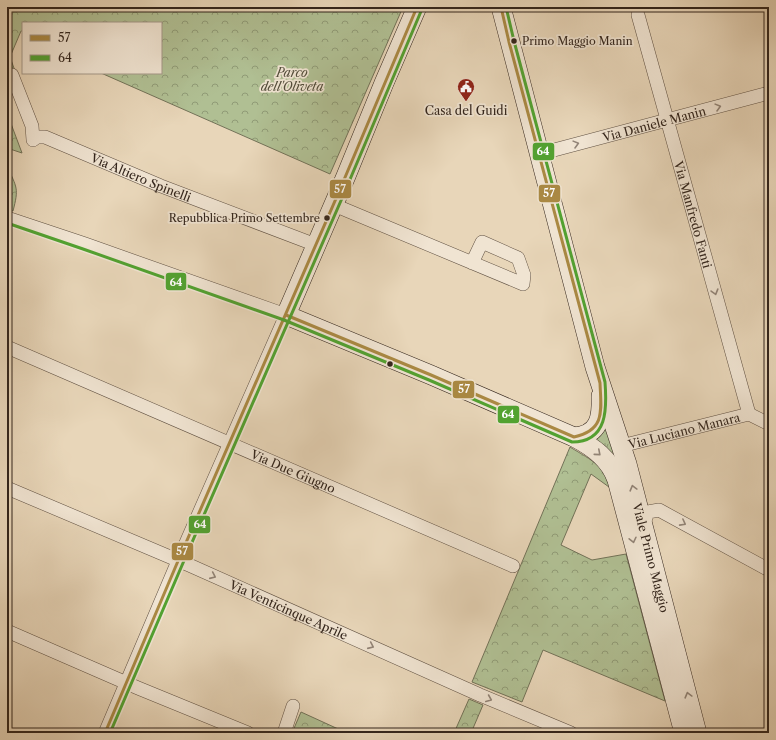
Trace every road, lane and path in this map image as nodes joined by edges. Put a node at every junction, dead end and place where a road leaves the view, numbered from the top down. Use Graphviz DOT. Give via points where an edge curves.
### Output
graph roads {
  1 [pos="417,7"];
  2 [pos="501,7"];
  3 [pos="638,15"];
  4 [pos="12,75"];
  5 [pos="769,93"];
  6 [pos="667,120"];
  7 [pos="538,154"];
  8 [pos="334,205"];
  9 [pos="7,218"];
  10 [pos="316,245"];
  11 [pos="472,263"];
  12 [pos="286,315"];
  13 [pos="7,347"];
  14 [pos="600,383"];
  15 [pos="749,414"];
  16 [pos="769,424"];
  17 [pos="574,437"];
  18 [pos="230,443"];
  19 [pos="621,446"];
  20 [pos="7,488"];
  21 [pos="643,526"];
  22 [pos="178,561"];
  23 [pos="513,566"];
  24 [pos="769,570"];
  25 [pos="7,631"];
  26 [pos="127,683"];
  27 [pos="293,706"];
  28 [pos="105,733"];
  29 [pos="248,733"];
  30 [pos="284,733"];
  31 [pos="570,733"];
  32 [pos="684,733"];
  33 [pos="697,733"];
  1 -- 8 [label="main road"];
  2 -- 7 [label="main road, Viale Primo Maggio"];
  3 -- 6 [label="street, Via Manfredo Fanti"];
  4 -- 10 [label="street, Via Altiero Spinelli" via="32,126 33,140 45,137 161,186"];
  6 -- 5 [label="street, Via Daniele Manin, one-way"];
  7 -- 6 [label="street, Via Daniele Manin, one-way"];
  6 -- 15 [label="street, Via Manfredo Fanti, one-way"];
  7 -- 14 [label="main road, Viale Primo Maggio"];
  8 -- 10 [label="main road"];
  8 -- 11 [label="street"];
  9 -- 12 [label="street"];
  10 -- 12 [label="main road"];
  12 -- 17 [label="main road, Viale Primo Maggio"];
  12 -- 18 [label="street"];
  13 -- 18 [label="street, Via Due Giugno"];
  14 -- 17 [label="main road, Viale Primo Maggio" via="601,412 597,426 592,431"];
  14 -- 19 [label="main road, Viale Primo Maggio"];
  15 -- 16 [label="street, Via Luciano Manara"];
  15 -- 19 [label="street, Via Luciano Manara"];
  17 -- 32 [label="main road, Viale Primo Maggio, one-way" via="598,452 616,476"];
  18 -- 22 [label="street"];
  18 -- 23 [label="street, Via Due Giugno"];
  21 -- 19 [label="main road, Viale Primo Maggio, one-way"];
  20 -- 22 [label="street, Via Venticinque Aprile"];
  21 -- 24 [label="street, one-way" via="648,512 659,510"];
  33 -- 21 [label="main road, Viale Primo Maggio, one-way"];
  22 -- 26 [label="street"];
  22 -- 31 [label="street, Via Venticinque Aprile, one-way"];
  25 -- 26 [label="street"];
  26 -- 28 [label="street"];
  26 -- 29 [label="street"];
  27 -- 30 [label="street"];
}
